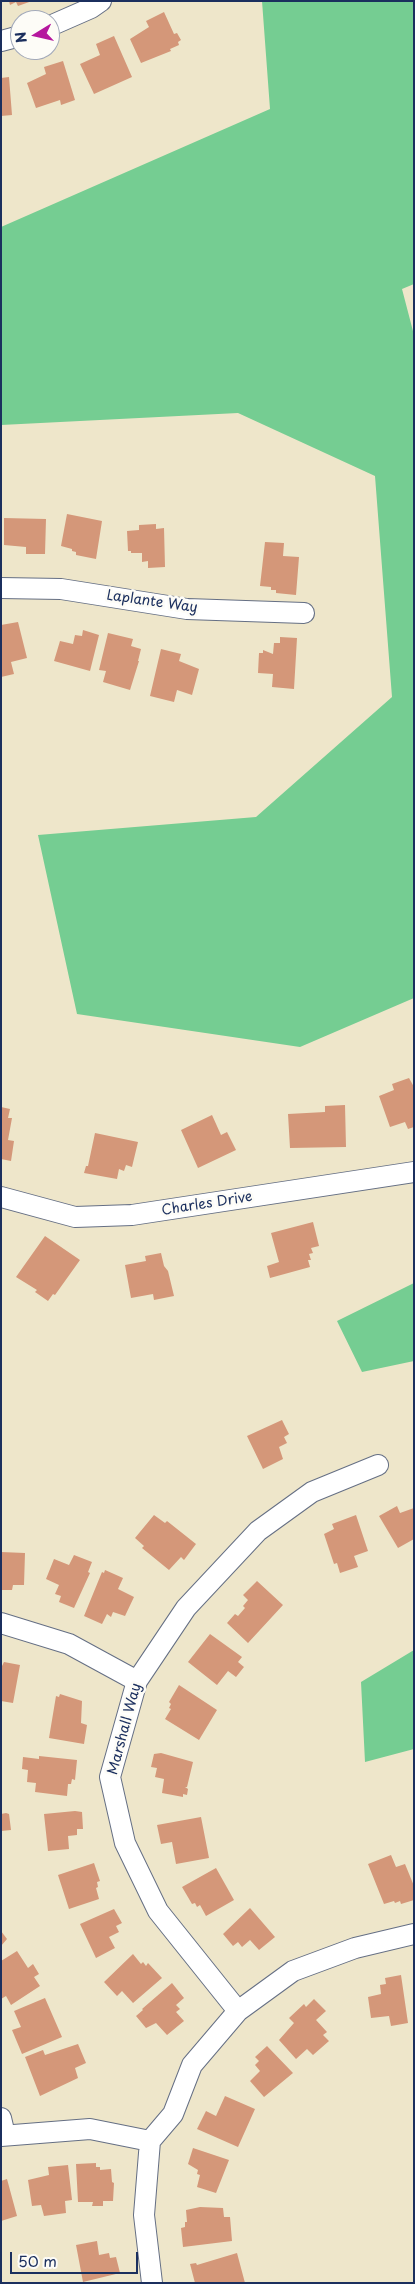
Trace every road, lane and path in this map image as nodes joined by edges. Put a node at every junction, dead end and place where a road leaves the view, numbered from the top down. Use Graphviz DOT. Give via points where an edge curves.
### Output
graph roads {
  1 [pos="101,1"];
  2 [pos="60,21"];
  3 [pos="1,588"];
  4 [pos="304,613"];
  5 [pos="414,1172"];
  6 [pos="1,1197"];
  7 [pos="378,1465"];
  8 [pos="1,1623"];
  9 [pos="137,1680"];
  10 [pos="414,1934"];
  11 [pos="238,2011"];
  12 [pos="3,2129"];
  13 [pos="150,2141"];
  14 [pos="152,2283"];
  1 -- 2 [label="street"];
  3 -- 4 [label="street, Laplante Way" via="61,589 187,609"];
  5 -- 6 [label="street, Charles Drive" via="132,1215 75,1218"];
  7 -- 9 [label="street, Marshall Way" via="312,1492 258,1532 186,1608"];
  8 -- 9 [label="street" via="69,1644"];
  9 -- 11 [label="street, Marshall Way" via="110,1777 125,1844 158,1912"];
  10 -- 11 [label="street" via="355,1948 293,1972"];
  11 -- 13 [label="street" via="192,2065 173,2114"];
  12 -- 13 [label="street" via="90,2129"];
  13 -- 14 [label="street" via="144,2215"];
}
